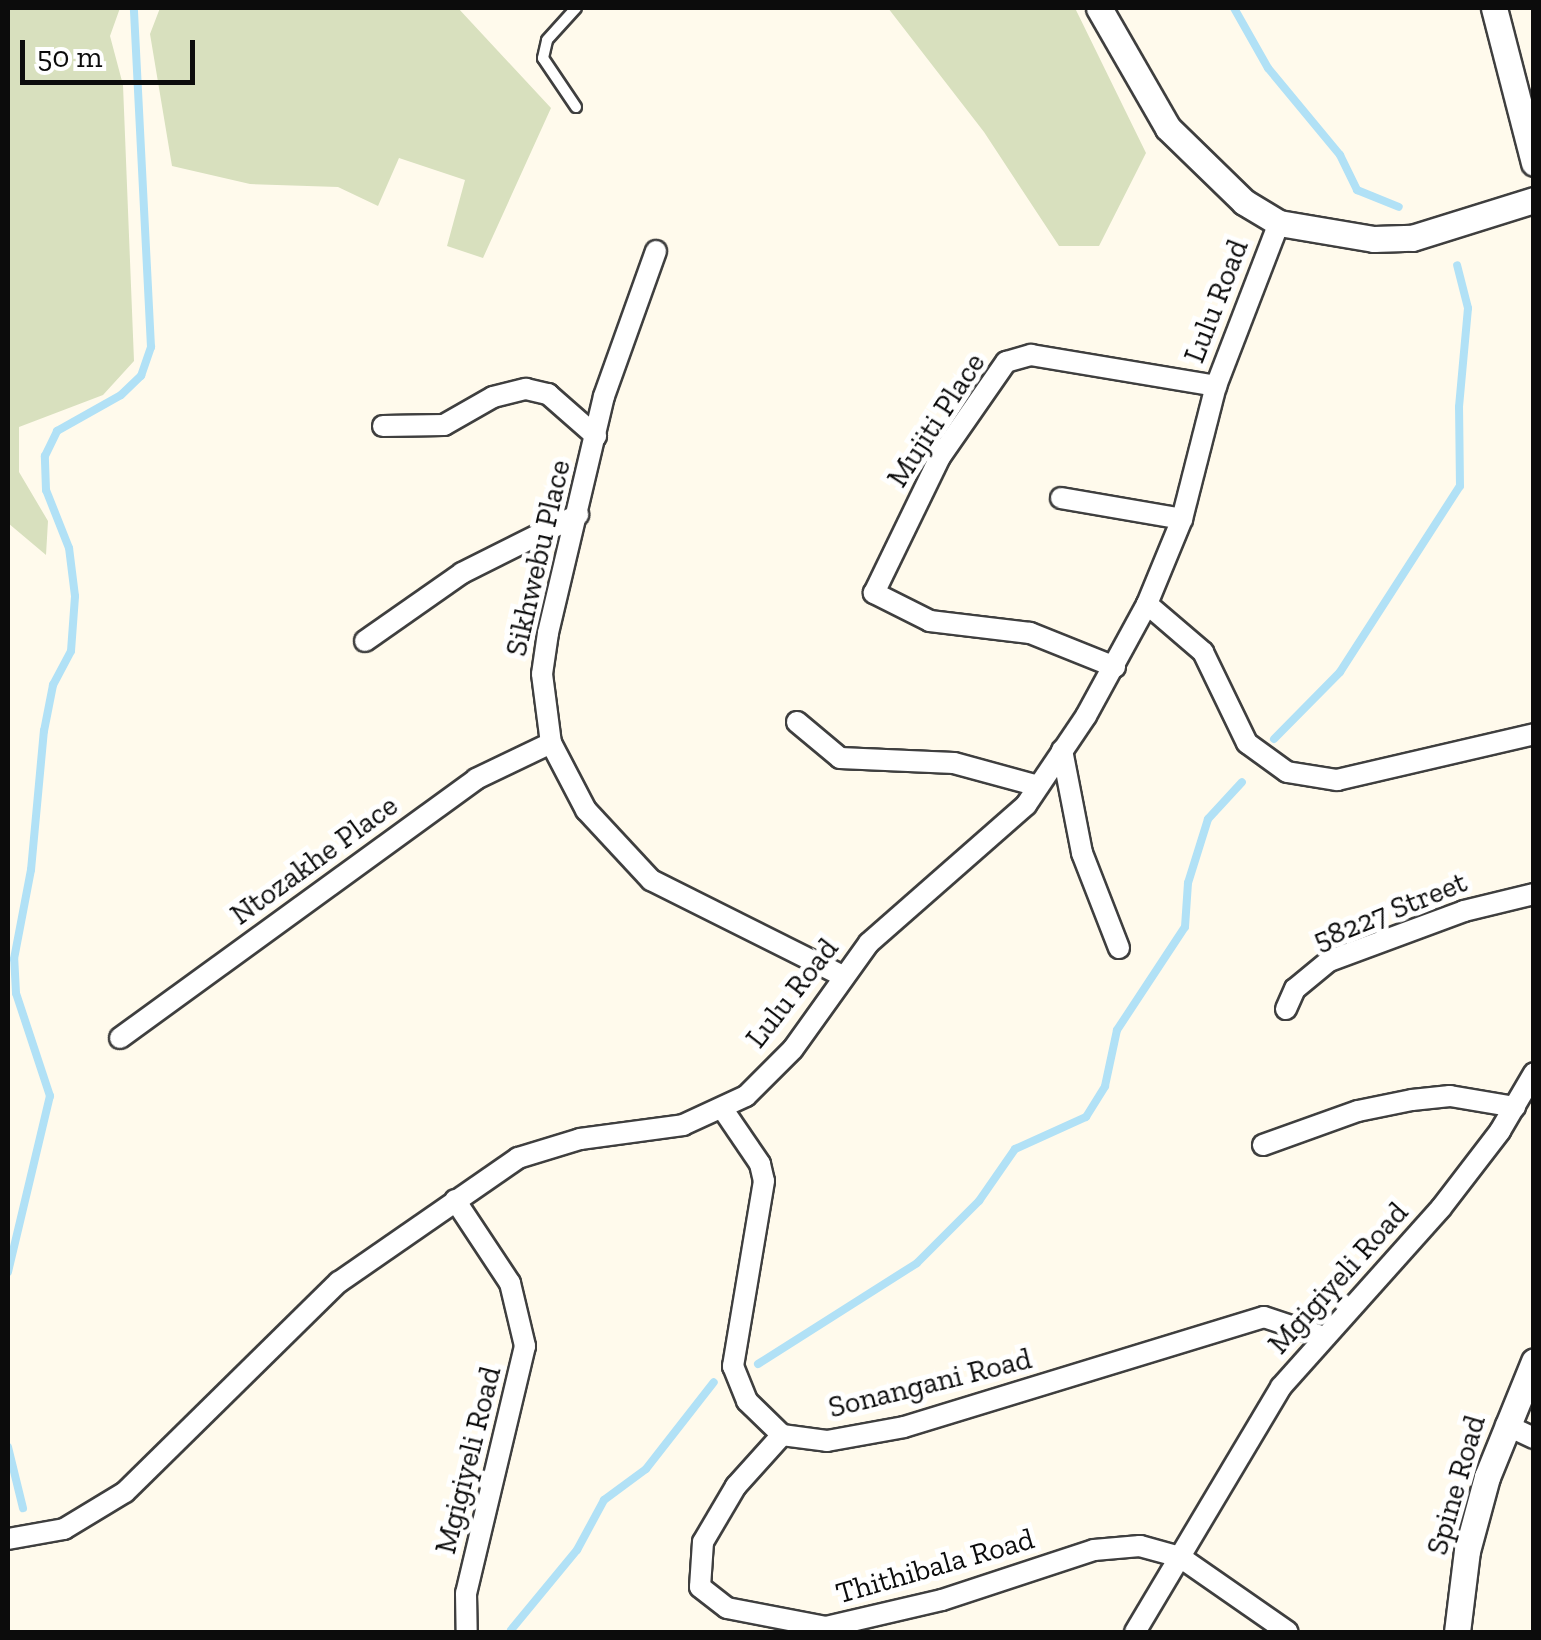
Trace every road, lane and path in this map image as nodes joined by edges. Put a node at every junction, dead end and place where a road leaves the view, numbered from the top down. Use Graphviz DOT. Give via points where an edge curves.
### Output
graph roads {
  1 [pos="576,8"];
  2 [pos="1494,8"];
  3 [pos="1107,10"];
  4 [pos="576,106"];
  5 [pos="1534,164"];
  6 [pos="1534,200"];
  7 [pos="1279,223"];
  8 [pos="656,251"];
  9 [pos="1216,386"];
  10 [pos="383,426"];
  11 [pos="596,436"];
  12 [pos="1061,498"];
  13 [pos="578,515"];
  14 [pos="1182,519"];
  15 [pos="1147,604"];
  16 [pos="365,642"];
  17 [pos="1115,668"];
  18 [pos="797,722"];
  19 [pos="1534,734"];
  20 [pos="551,742"];
  21 [pos="1062,750"];
  22 [pos="1038,786"];
  23 [pos="1534,894"];
  24 [pos="1119,948"];
  25 [pos="841,975"];
  26 [pos="1286,1009"];
  27 [pos="120,1038"];
  28 [pos="1534,1072"];
  29 [pos="1515,1107"];
  30 [pos="722,1108"];
  31 [pos="1263,1145"];
  32 [pos="454,1200"];
  33 [pos="1321,1336"];
  34 [pos="1534,1361"];
  35 [pos="1506,1425"];
  36 [pos="782,1435"];
  37 [pos="1534,1438"];
  38 [pos="8,1539"];
  39 [pos="1180,1557"];
  40 [pos="467,1632"];
  41 [pos="1135,1632"];
  42 [pos="1288,1632"];
  43 [pos="1457,1632"];
  1 -- 4 [label="lane" via="547,40 544,58"];
  2 -- 5 [label="street"];
  3 -- 7 [label="street" via="1168,128 1244,202"];
  6 -- 7 [label="street" via="1412,238 1374,239"];
  7 -- 9 [label="street, Lulu Road"];
  8 -- 11 [label="street, Sikhwebu Place" via="620,342"];
  9 -- 14 [label="street, Lulu Road"];
  9 -- 17 [label="street, Mujiti Place" via="1031,355 1006,362 940,457 874,593 930,620 1030,633"];
  10 -- 11 [label="street" via="444,425 494,397 526,389 548,394"];
  11 -- 13 [label="street, Sikhwebu Place"];
  12 -- 14 [label="street"];
  13 -- 16 [label="street" via="462,573"];
  13 -- 20 [label="street, Sikhwebu Place" via="542,674"];
  14 -- 15 [label="street, Lulu Road"];
  15 -- 17 [label="street, Lulu Road"];
  15 -- 19 [label="street" via="1204,652 1247,743 1287,772 1337,780"];
  17 -- 21 [label="street, Lulu Road"];
  18 -- 22 [label="street" via="840,758 954,763"];
  20 -- 25 [label="street, Sikhwebu Place" via="586,810 651,880"];
  20 -- 27 [label="street, Ntozakhe Place" via="476,779"];
  21 -- 22 [label="street, Lulu Road"];
  21 -- 24 [label="street" via="1082,853"];
  22 -- 25 [label="street, Lulu Road" via="984,847"];
  23 -- 26 [label="street, 58227 Street" via="1464,910 1329,961 1296,990"];
  25 -- 30 [label="street, Lulu Road" via="793,1049 746,1096"];
  28 -- 29 [label="street, Mgigiyeli Road"];
  29 -- 31 [label="street" via="1462,1097 1412,1100 1358,1111"];
  29 -- 33 [label="street, Mgigiyeli Road" via="1442,1208"];
  30 -- 32 [label="street, Lulu Road" via="683,1125 548,1147"];
  30 -- 36 [label="street" via="760,1164 764,1181 733,1366 747,1402"];
  32 -- 38 [label="street, Lulu Road" via="339,1282 125,1492 64,1530"];
  32 -- 40 [label="street, Mgigiyeli Road" via="510,1283 526,1346 466,1593"];
  33 -- 36 [label="street, Sonangani Road" via="1264,1317 904,1427 846,1440"];
  33 -- 39 [label="street, Mgigiyeli Road" via="1281,1388"];
  34 -- 35 [label="street, Spine Road"];
  35 -- 37 [label="street"];
  35 -- 43 [label="street, Spine Road" via="1466,1552"];
  36 -- 39 [label="street, Thithibala Road" via="736,1486 703,1542 700,1587 726,1608 826,1628 942,1600 1094,1550 1140,1546"];
  39 -- 41 [label="street, Mgigiyeli Road"];
  39 -- 42 [label="street, Thithibala Road"];
}
